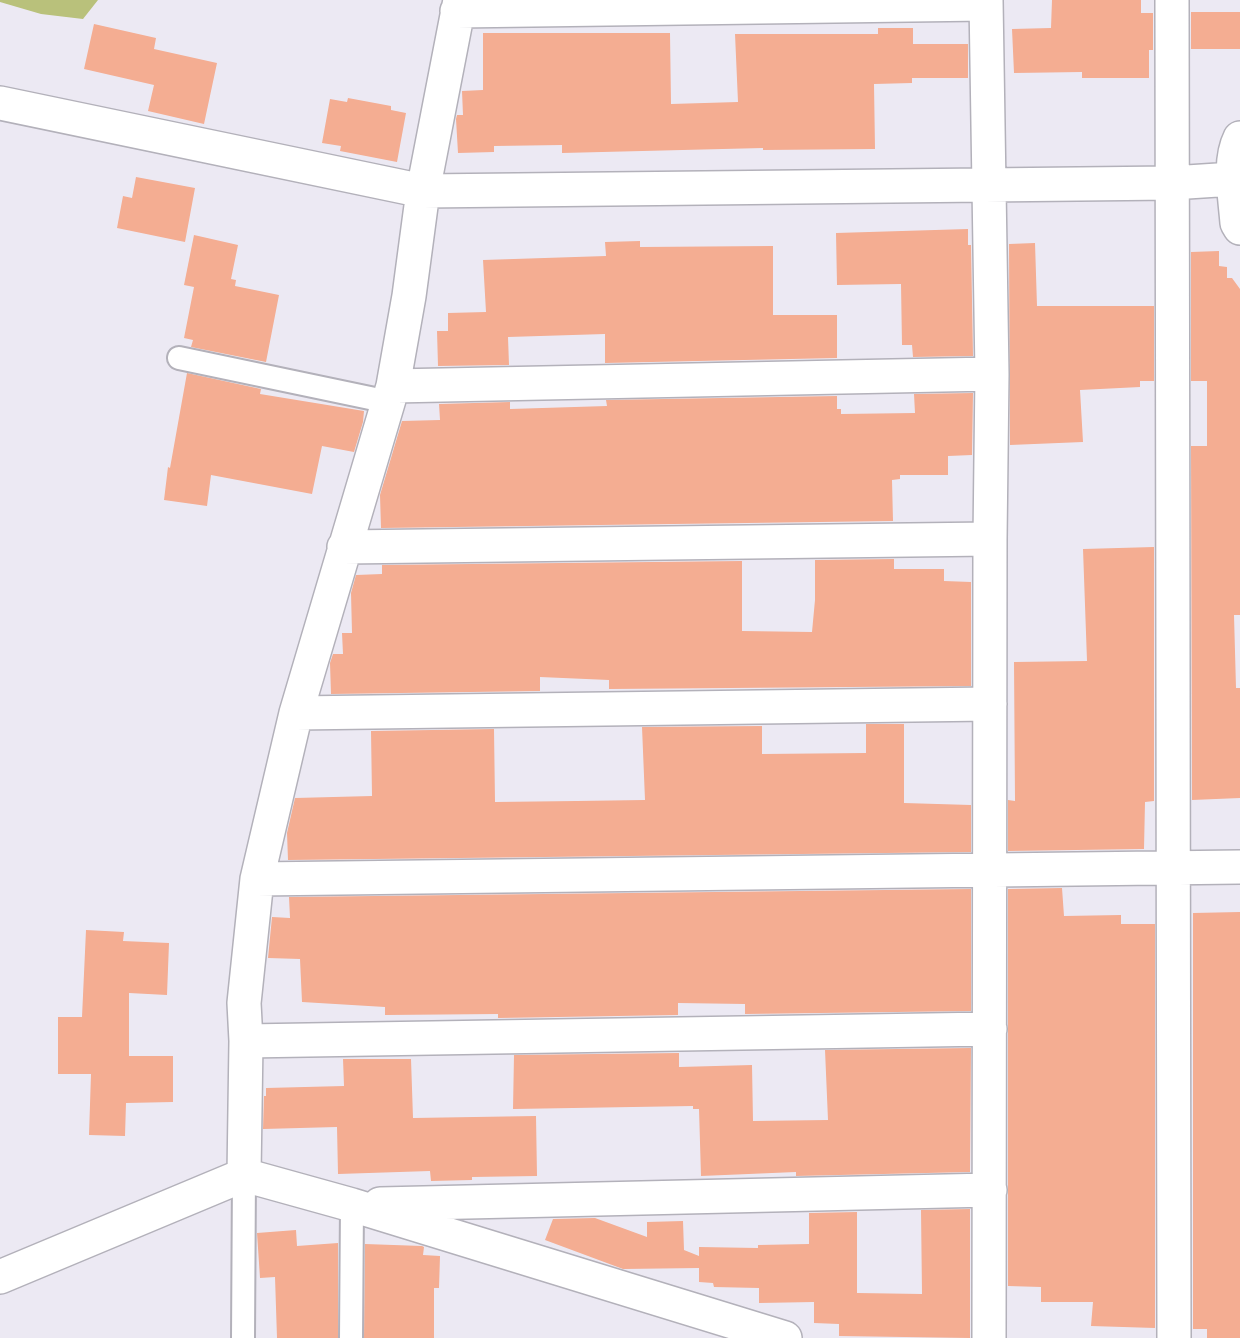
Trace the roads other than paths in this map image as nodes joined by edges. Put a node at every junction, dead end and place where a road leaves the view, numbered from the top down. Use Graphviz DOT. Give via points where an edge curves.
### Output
graph roads {
  1 [pos="1172,0"];
  2 [pos="986,2"];
  3 [pos="459,5"];
  4 [pos="0,103"];
  5 [pos="1240,138"];
  6 [pos="1233,179"];
  7 [pos="1172,183"];
  8 [pos="990,184"];
  9 [pos="423,191"];
  10 [pos="1240,228"];
  11 [pos="179,358"];
  12 [pos="992,374"];
  13 [pos="391,394"];
  14 [pos="990,539"];
  15 [pos="344,548"];
  16 [pos="990,704"];
  17 [pos="296,713"];
  18 [pos="1240,867"];
  19 [pos="1173,868"];
  20 [pos="990,871"];
  21 [pos="257,879"];
  22 [pos="990,1029"];
  23 [pos="246,1041"];
  24 [pos="244,1175"];
  25 [pos="990,1190"];
  26 [pos="352,1205"];
  27 [pos="0,1278"];
  28 [pos="243,1338"];
  29 [pos="351,1338"];
  30 [pos="785,1338"];
  31 [pos="988,1338"];
  32 [pos="1174,1338"];
  1 -- 7 [label="street"];
  2 -- 3 [label="street"];
  2 -- 8 [label="street"];
  3 -- 9 [label="street"];
  4 -- 9 [label="street"];
  5 -- 6 [label="street"];
  6 -- 7 [label="street"];
  6 -- 10 [label="street"];
  7 -- 8 [label="street"];
  7 -- 19 [label="street"];
  8 -- 9 [label="street"];
  8 -- 12 [label="street"];
  9 -- 13 [label="street"];
  11 -- 13 [label="lane"];
  12 -- 13 [label="street"];
  12 -- 14 [label="street"];
  13 -- 15 [label="street"];
  14 -- 15 [label="street"];
  14 -- 16 [label="street"];
  15 -- 17 [label="street"];
  16 -- 17 [label="street"];
  16 -- 20 [label="street"];
  17 -- 21 [label="street"];
  18 -- 19 [label="street"];
  19 -- 20 [label="street"];
  19 -- 32 [label="street"];
  20 -- 21 [label="street"];
  20 -- 22 [label="street"];
  21 -- 23 [label="street" via="244,1003"];
  22 -- 23 [label="street"];
  22 -- 25 [label="street"];
  23 -- 24 [label="street"];
  24 -- 26 [label="street"];
  24 -- 27 [label="street"];
  24 -- 28 [label="lane"];
  25 -- 26 [label="street"];
  25 -- 31 [label="street"];
  26 -- 29 [label="lane"];
  26 -- 30 [label="street"];
}
